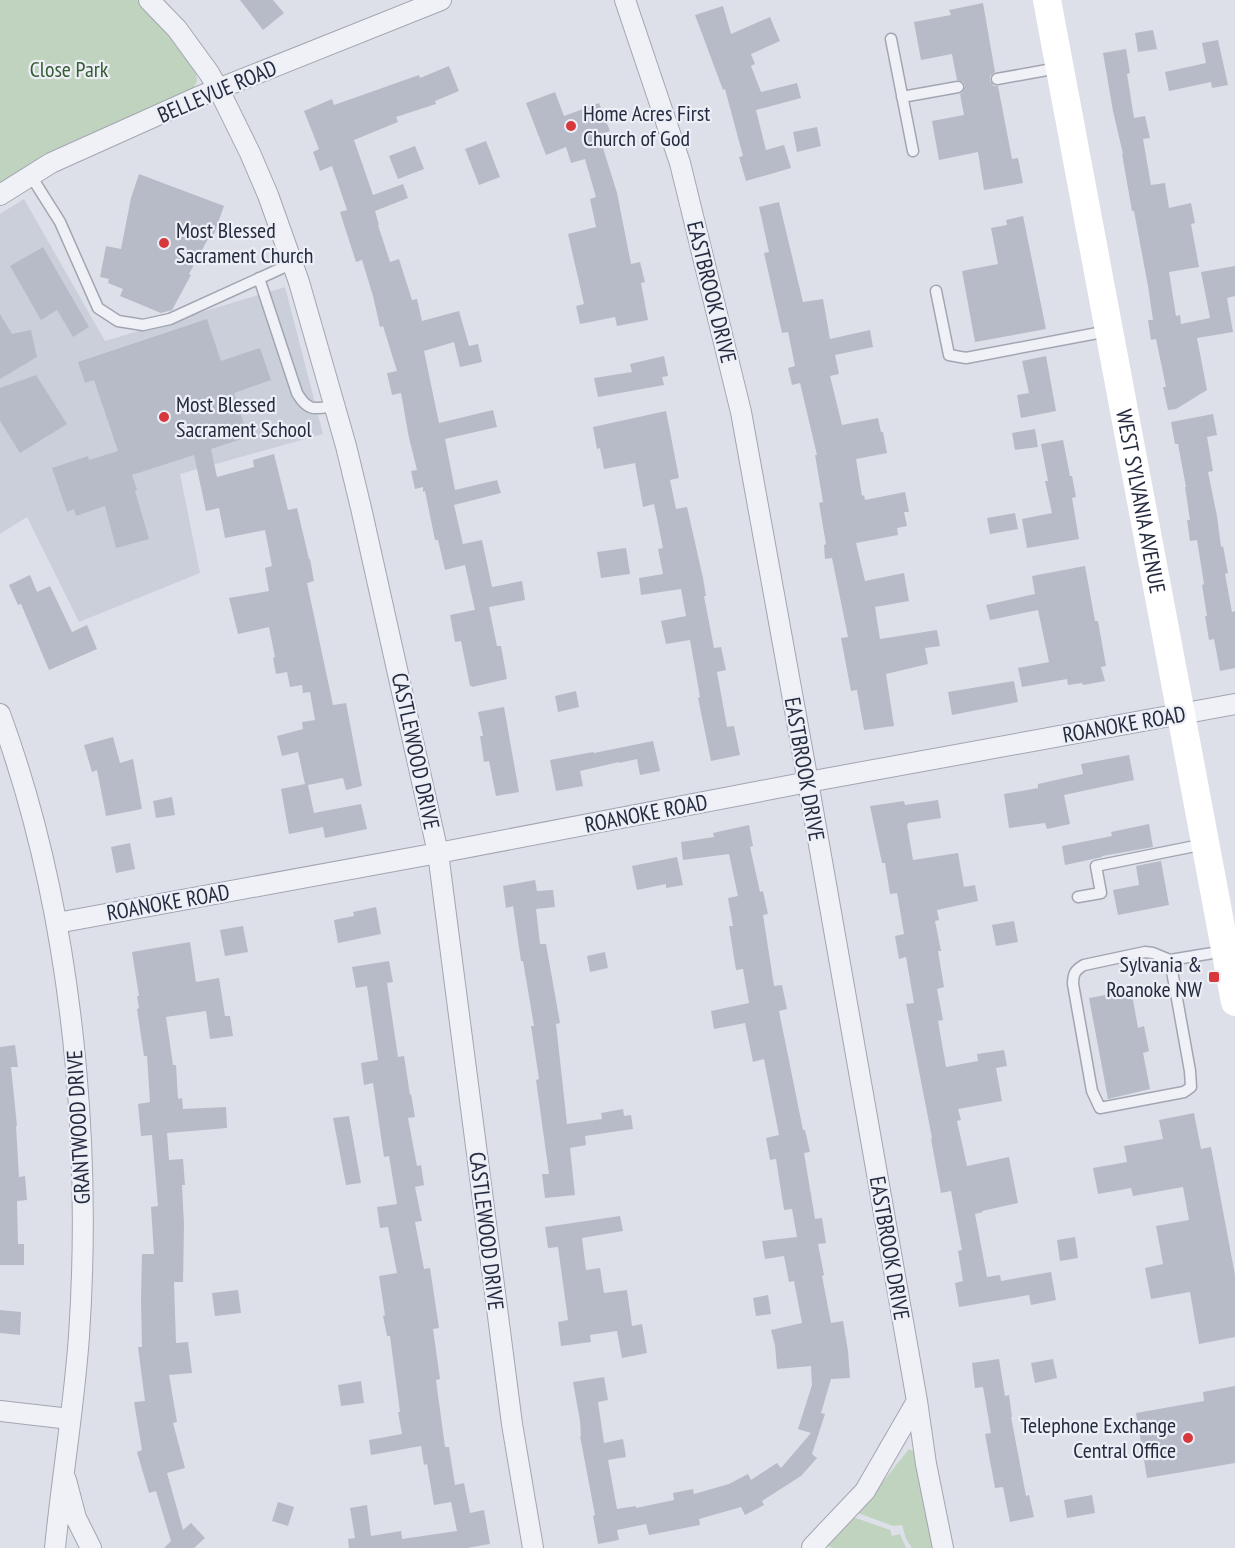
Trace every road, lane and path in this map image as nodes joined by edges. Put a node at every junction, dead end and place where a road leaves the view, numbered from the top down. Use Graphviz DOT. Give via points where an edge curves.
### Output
graph roads {
  1 [pos="149,0"];
  2 [pos="441,0"];
  3 [pos="625,0"];
  4 [pos="1047,0"];
  5 [pos="891,39"];
  6 [pos="1060,67"];
  7 [pos="997,79"];
  8 [pos="958,87"];
  9 [pos="219,90"];
  10 [pos="902,97"];
  11 [pos="913,151"];
  12 [pos="31,176"];
  13 [pos="0,195"];
  14 [pos="293,263"];
  15 [pos="259,278"];
  16 [pos="936,291"];
  17 [pos="1110,330"];
  18 [pos="334,406"];
  19 [pos="1235,704"];
  20 [pos="0,714"];
  21 [pos="1181,714"];
  22 [pos="808,782"];
  23 [pos="1205,844"];
  24 [pos="438,853"];
  25 [pos="1078,897"];
  26 [pos="57,923"];
  27 [pos="1225,951"];
  28 [pos="1170,960"];
  29 [pos="1235,1002"];
  30 [pos="917,1401"];
  31 [pos="0,1411"];
  32 [pos="70,1419"];
  33 [pos="64,1467"];
  34 [pos="55,1548"];
  35 [pos="91,1548"];
  36 [pos="533,1548"];
  37 [pos="811,1548"];
  38 [pos="943,1548"];
  1 -- 9 [label="street, CASTLEWOOD DRIVE" via="177,29"];
  2 -- 9 [label="street, BELLEVUE ROAD"];
  3 -- 22 [label="street, EASTBROOK DRIVE" via="681,163 741,412"];
  4 -- 6 [label="main road, WEST SYLVANIA AVENUE"];
  5 -- 10 [label="lane"];
  6 -- 7 [label="lane"];
  6 -- 17 [label="main road, WEST SYLVANIA AVENUE"];
  8 -- 10 [label="lane"];
  9 -- 12 [label="street, BELLEVUE ROAD" via="62,158"];
  9 -- 14 [label="street, CASTLEWOOD DRIVE" via="264,184"];
  10 -- 11 [label="lane"];
  12 -- 13 [label="street, BELLEVUE ROAD"];
  12 -- 15 [label="lane" via="60,222 98,308 118,321 143,324 170,319"];
  14 -- 15 [label="lane"];
  14 -- 18 [label="street, CASTLEWOOD DRIVE"];
  15 -- 18 [label="lane" via="303,404 315,409"];
  16 -- 17 [label="lane" via="949,355 966,358"];
  17 -- 21 [label="main road, WEST SYLVANIA AVENUE"];
  18 -- 24 [label="street, CASTLEWOOD DRIVE" via="364,519"];
  19 -- 21 [label="street, ROANOKE ROAD"];
  20 -- 26 [label="street, GRANTWOOD DRIVE" via="32,812"];
  21 -- 22 [label="street, ROANOKE ROAD"];
  21 -- 23 [label="main road, WEST SYLVANIA AVENUE"];
  22 -- 24 [label="street, ROANOKE ROAD"];
  22 -- 30 [label="street, EASTBROOK DRIVE"];
  23 -- 25 [label="lane" via="1096,866 1101,893"];
  23 -- 27 [label="main road, WEST SYLVANIA AVENUE"];
  24 -- 26 [label="street, ROANOKE ROAD"];
  24 -- 36 [label="street, CASTLEWOOD DRIVE" via="512,1424"];
  26 -- 32 [label="street, GRANTWOOD DRIVE" via="70,1006 82,1155 81,1293"];
  27 -- 28 [label="lane"];
  27 -- 29 [label="main road, WEST SYLVANIA AVENUE"];
  28 -- 28 [label="lane" via="1145,952 1084,965 1073,975 1092,1092 1100,1108 1191,1088"];
  30 -- 37 [label="street" via="865,1491"];
  30 -- 38 [label="street, EASTBROOK DRIVE"];
  31 -- 32 [label="street"];
  32 -- 33 [label="street, GRANTWOOD DRIVE"];
  33 -- 34 [label="street, GRANTWOOD DRIVE"];
  33 -- 35 [label="street" via="76,1518"];
}
